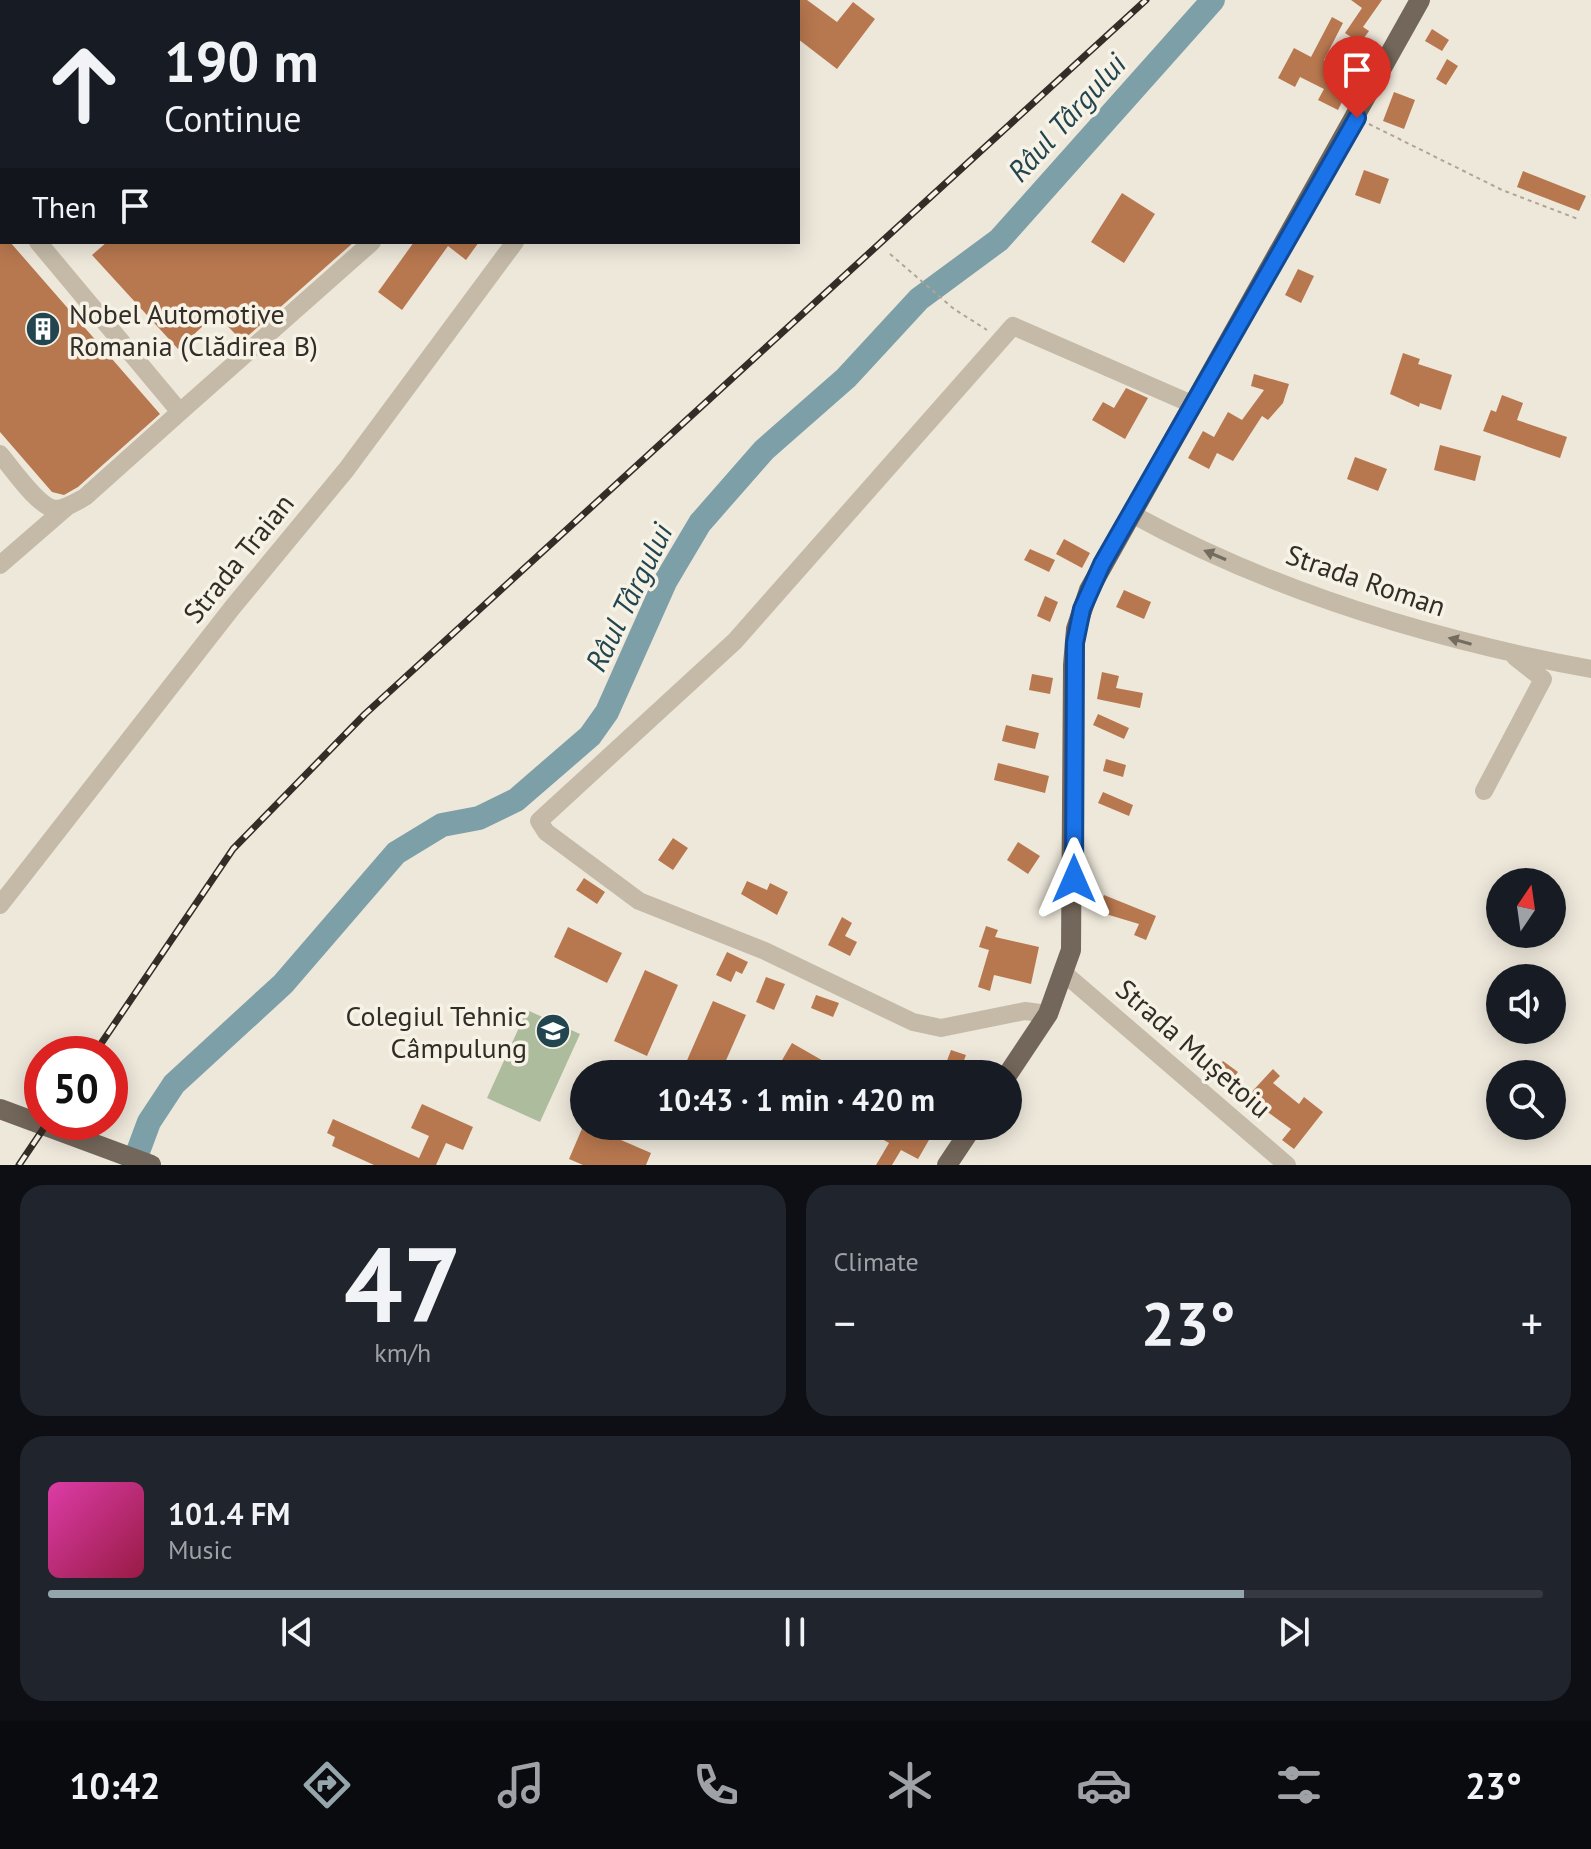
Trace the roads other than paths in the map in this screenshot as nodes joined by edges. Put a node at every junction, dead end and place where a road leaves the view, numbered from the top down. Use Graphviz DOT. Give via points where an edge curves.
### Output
graph roads {
  1 [pos="1420,0"];
  2 [pos="40,244"];
  3 [pos="370,244"];
  4 [pos="503,247"];
  5 [pos="1194,405"];
  6 [pos="180,412"];
  7 [pos="0,454"];
  8 [pos="68,506"];
  9 [pos="1132,514"];
  10 [pos="0,565"];
  11 [pos="1513,655"];
  12 [pos="1591,669"];
  13 [pos="1484,791"];
  14 [pos="0,905"];
  15 [pos="1065,974"];
  16 [pos="1048,1014"];
  17 [pos="1017,1060"];
  18 [pos="0,1109"];
  19 [pos="964,1140"];
  20 [pos="151,1165"];
  21 [pos="947,1165"];
  22 [pos="1287,1165"];
  1 -- 5 [label="main road"];
  2 -- 6 [label="street"];
  3 -- 6 [label="street"];
  4 -- 14 [label="street, Strada Traian" via="346,470"];
  5 -- 9 [label="main road"];
  5 -- 16 [label="street" via="1013,326 735,641 539,821 546,832 639,901 765,951 913,1022 941,1028 1025,1011"];
  6 -- 8 [label="street" via="85,497"];
  7 -- 8 [label="street" via="43,505"];
  8 -- 10 [label="street"];
  11 -- 9 [label="street, Strada Roman, one-way" via="1372,615 1205,550"];
  9 -- 15 [label="main road" via="1089,590 1076,629 1074,918"];
  11 -- 12 [label="street, Strada Roman"];
  11 -- 13 [label="street" via="1543,679"];
  15 -- 16 [label="main road"];
  15 -- 22 [label="street, Strada Mușetoiu"];
  16 -- 17 [label="main road"];
  18 -- 20 [label="main road"];
  19 -- 21 [label="main road"];
}
